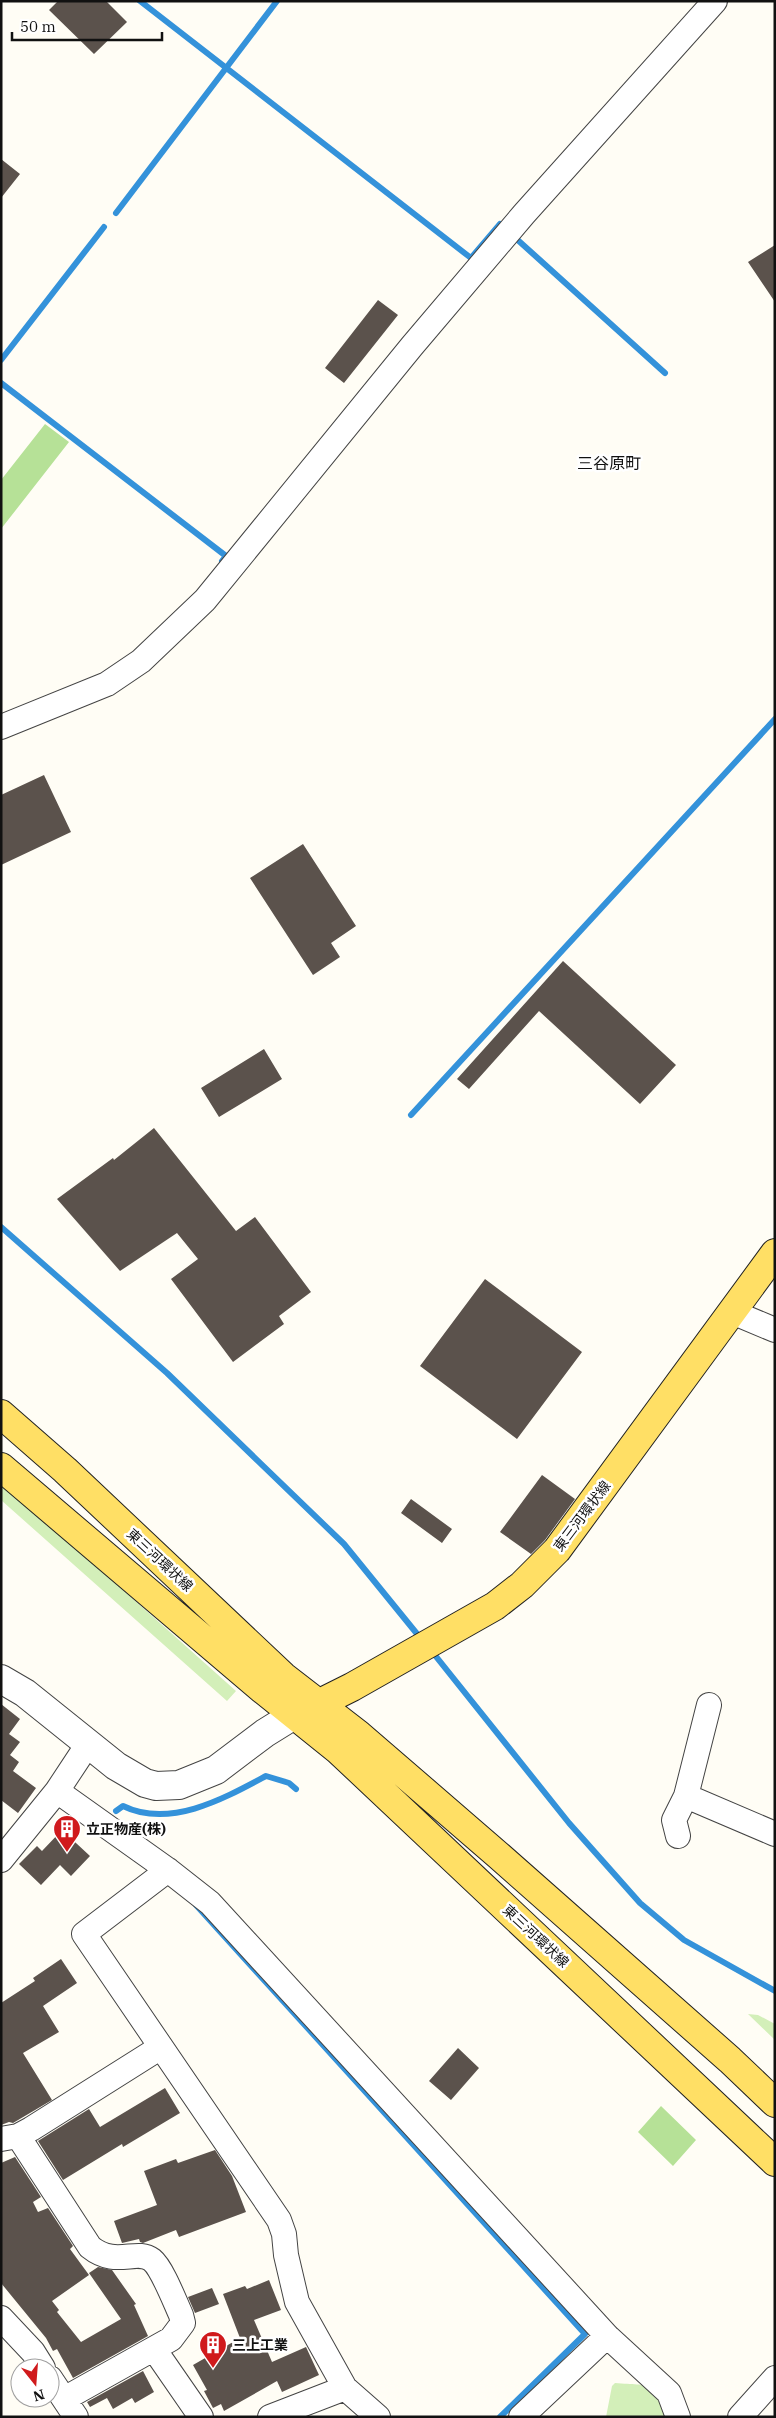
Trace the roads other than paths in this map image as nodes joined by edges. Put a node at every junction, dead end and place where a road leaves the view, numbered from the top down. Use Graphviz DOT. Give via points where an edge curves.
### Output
graph roads {
  1 [pos="715,1"];
  2 [pos="1,727"];
  3 [pos="775,1253"];
  4 [pos="732,1312"];
  5 [pos="775,1330"];
  6 [pos="1,1414"];
  7 [pos="1,1467"];
  8 [pos="1,1679"];
  9 [pos="320,1704"];
  10 [pos="709,1705"];
  11 [pos="294,1715"];
  12 [pos="88,1744"];
  13 [pos="57,1791"];
  14 [pos="686,1796"];
  15 [pos="775,1834"];
  16 [pos="678,1836"];
  17 [pos="1,1860"];
  18 [pos="168,1870"];
  19 [pos="161,2047"];
  20 [pos="775,2103"];
  21 [pos="10,2137"];
  22 [pos="775,2162"];
  23 [pos="1,2318"];
  24 [pos="607,2336"];
  25 [pos="154,2349"];
  26 [pos="36,2358"];
  27 [pos="775,2378"];
  28 [pos="345,2388"];
  29 [pos="60,2393"];
  30 [pos="70,2408"];
  31 [pos="201,2417"];
  32 [pos="270,2417"];
  33 [pos="378,2417"];
  34 [pos="521,2417"];
  35 [pos="678,2417"];
  36 [pos="740,2417"];
  1 -- 2 [label="street" via="509,232 205,600 141,661 108,684"];
  3 -- 4 [label="main road, 東三河環状線"];
  4 -- 5 [label="street"];
  4 -- 9 [label="main road, 東三河環状線" via="557,1550 522,1585 495,1606"];
  6 -- 9 [label="main road, 東三河環状線" via="65,1470 283,1676"];
  7 -- 11 [label="main road, 東三河環状線"];
  8 -- 12 [label="street"];
  9 -- 11 [label="main road, 東三河環状線"];
  9 -- 20 [label="main road, 東三河環状線" via="506,1862"];
  10 -- 14 [label="street"];
  11 -- 12 [label="street" via="216,1770 179,1785 145,1783"];
  11 -- 22 [label="main road, 東三河環状線" via="338,1750"];
  12 -- 13 [label="street"];
  13 -- 17 [label="street"];
  13 -- 18 [label="street"];
  14 -- 15 [label="street"];
  14 -- 16 [label="street" via="674,1820"];
  18 -- 19 [label="street" via="84,1934"];
  18 -- 24 [label="street" via="210,1903"];
  19 -- 21 [label="street"];
  19 -- 28 [label="street" via="279,2220 297,2302"];
  21 -- 25 [label="street" via="90,2247 110,2258 145,2256 154,2261 183,2323 171,2339"];
  23 -- 26 [label="street"];
  24 -- 34 [label="street"];
  24 -- 35 [label="street" via="670,2393"];
  25 -- 30 [label="street"];
  25 -- 31 [label="street"];
  27 -- 36 [label="street"];
  28 -- 32 [label="street"];
  28 -- 33 [label="street"];
  29 -- 30 [label="street"];
}
